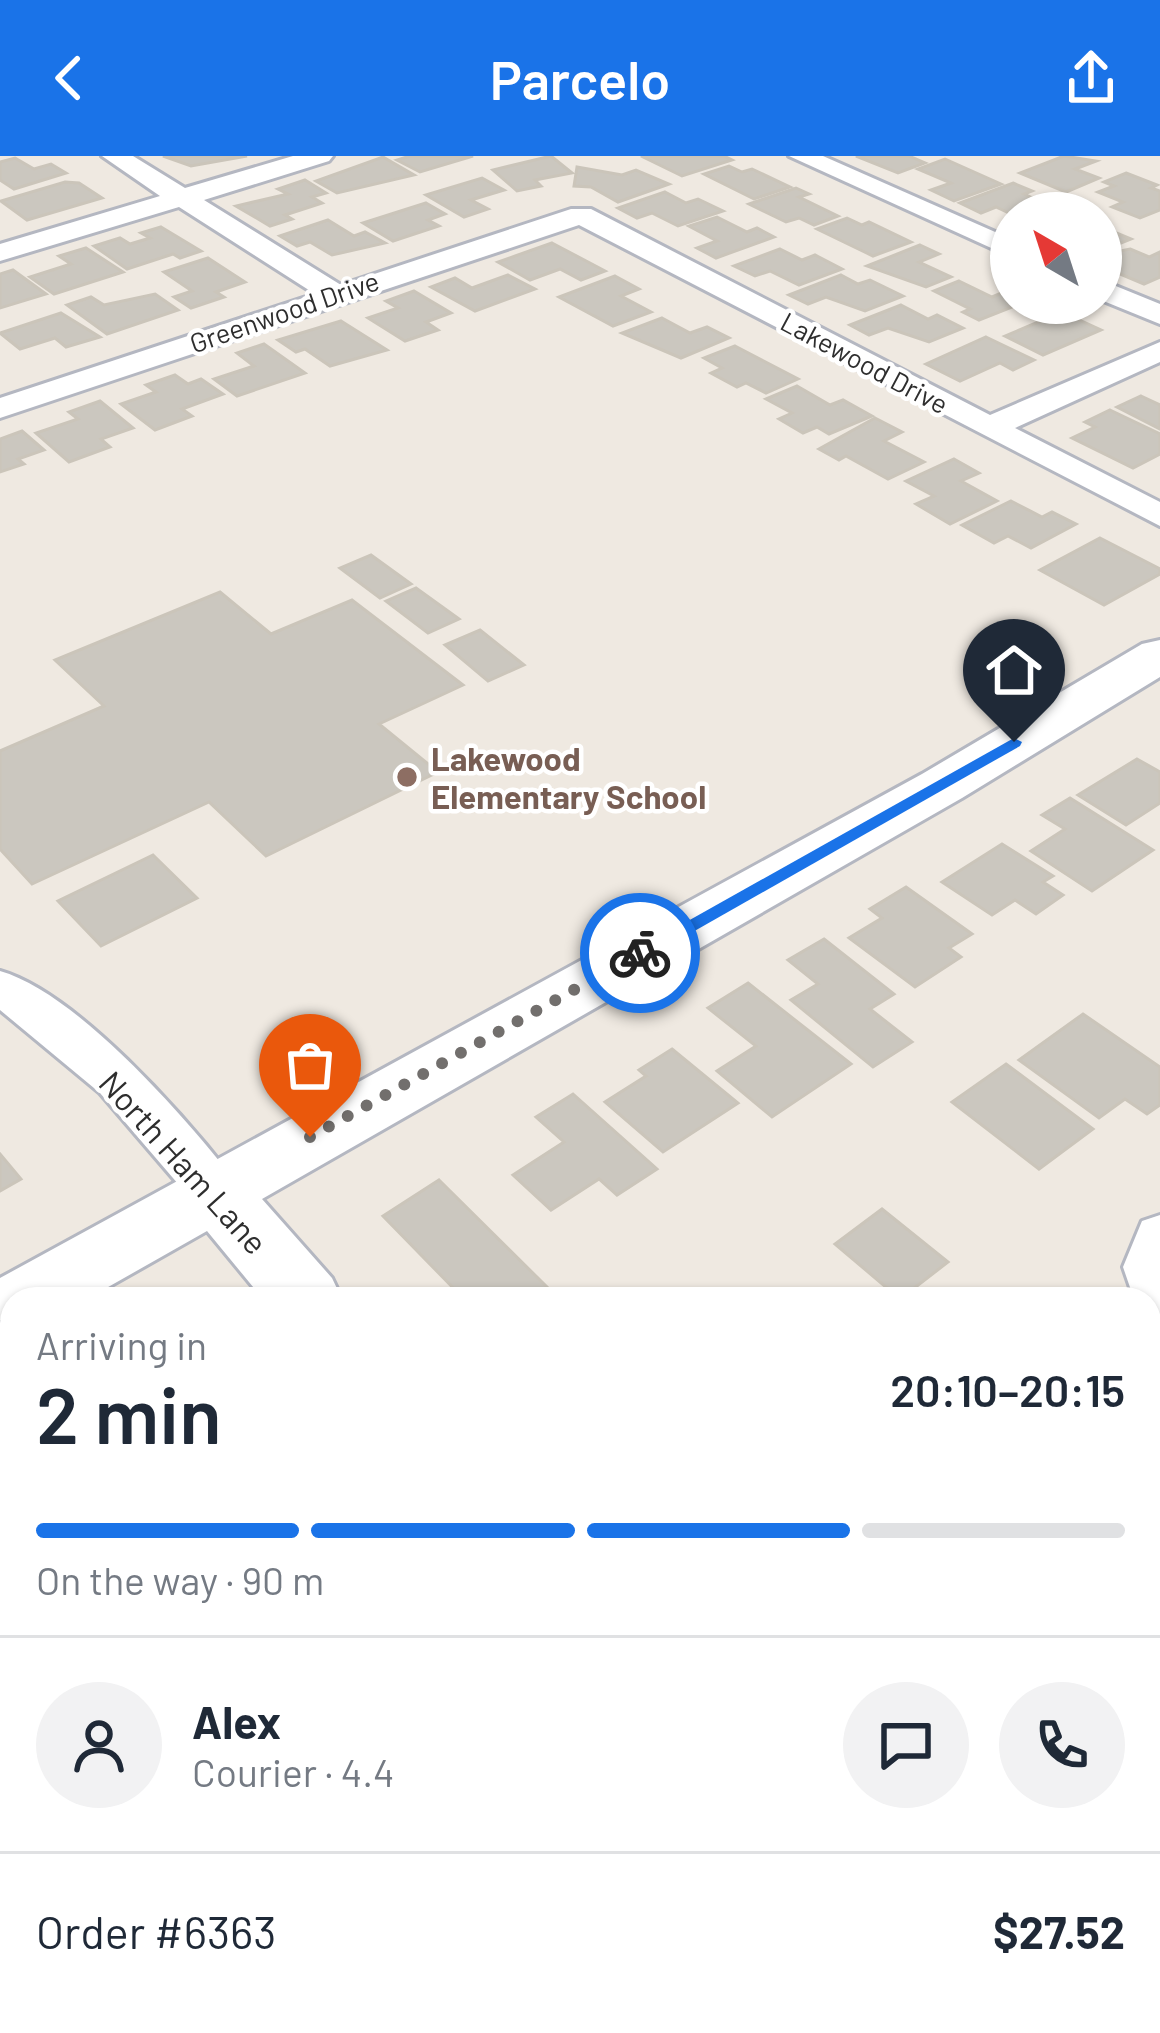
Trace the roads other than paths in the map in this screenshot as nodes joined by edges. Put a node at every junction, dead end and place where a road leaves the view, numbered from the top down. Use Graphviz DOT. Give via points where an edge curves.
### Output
graph roads {
  1 [pos="116,156"];
  2 [pos="320,156"];
  3 [pos="802,156"];
  4 [pos="182,197"];
  5 [pos="568,216"];
  6 [pos="990,240"];
  7 [pos="0,253"];
  8 [pos="334,293"];
  9 [pos="1122,298"];
  10 [pos="1160,315"];
  11 [pos="1160,351"];
  12 [pos="0,408"];
  13 [pos="988,428"];
  14 [pos="1160,517"];
  15 [pos="1160,655"];
  16 [pos="0,987"];
  17 [pos="215,1192"];
  18 [pos="1160,1235"];
  19 [pos="46,1287"];
  20 [pos="296,1287"];
  21 [pos="1153,1287"];
  1 -- 4 [label="street"];
  2 -- 4 [label="street"];
  3 -- 6 [label="street"];
  4 -- 7 [label="street"];
  4 -- 8 [label="street"];
  5 -- 8 [label="street, Greenwood Drive"];
  5 -- 13 [label="street, Lakewood Drive" via="581,215"];
  8 -- 12 [label="street, Greenwood Drive"];
  9 -- 10 [label="street"];
  11 -- 13 [label="street"];
  13 -- 14 [label="street, Lakewood Drive"];
  15 -- 17 [label="main road" via="942,786"];
  16 -- 17 [label="street, North Ham Lane" via="141,1104"];
  17 -- 19 [label="main road"];
  17 -- 20 [label="main road, North Ham Lane"];
  18 -- 21 [label="street" via="1149,1250"];
}
